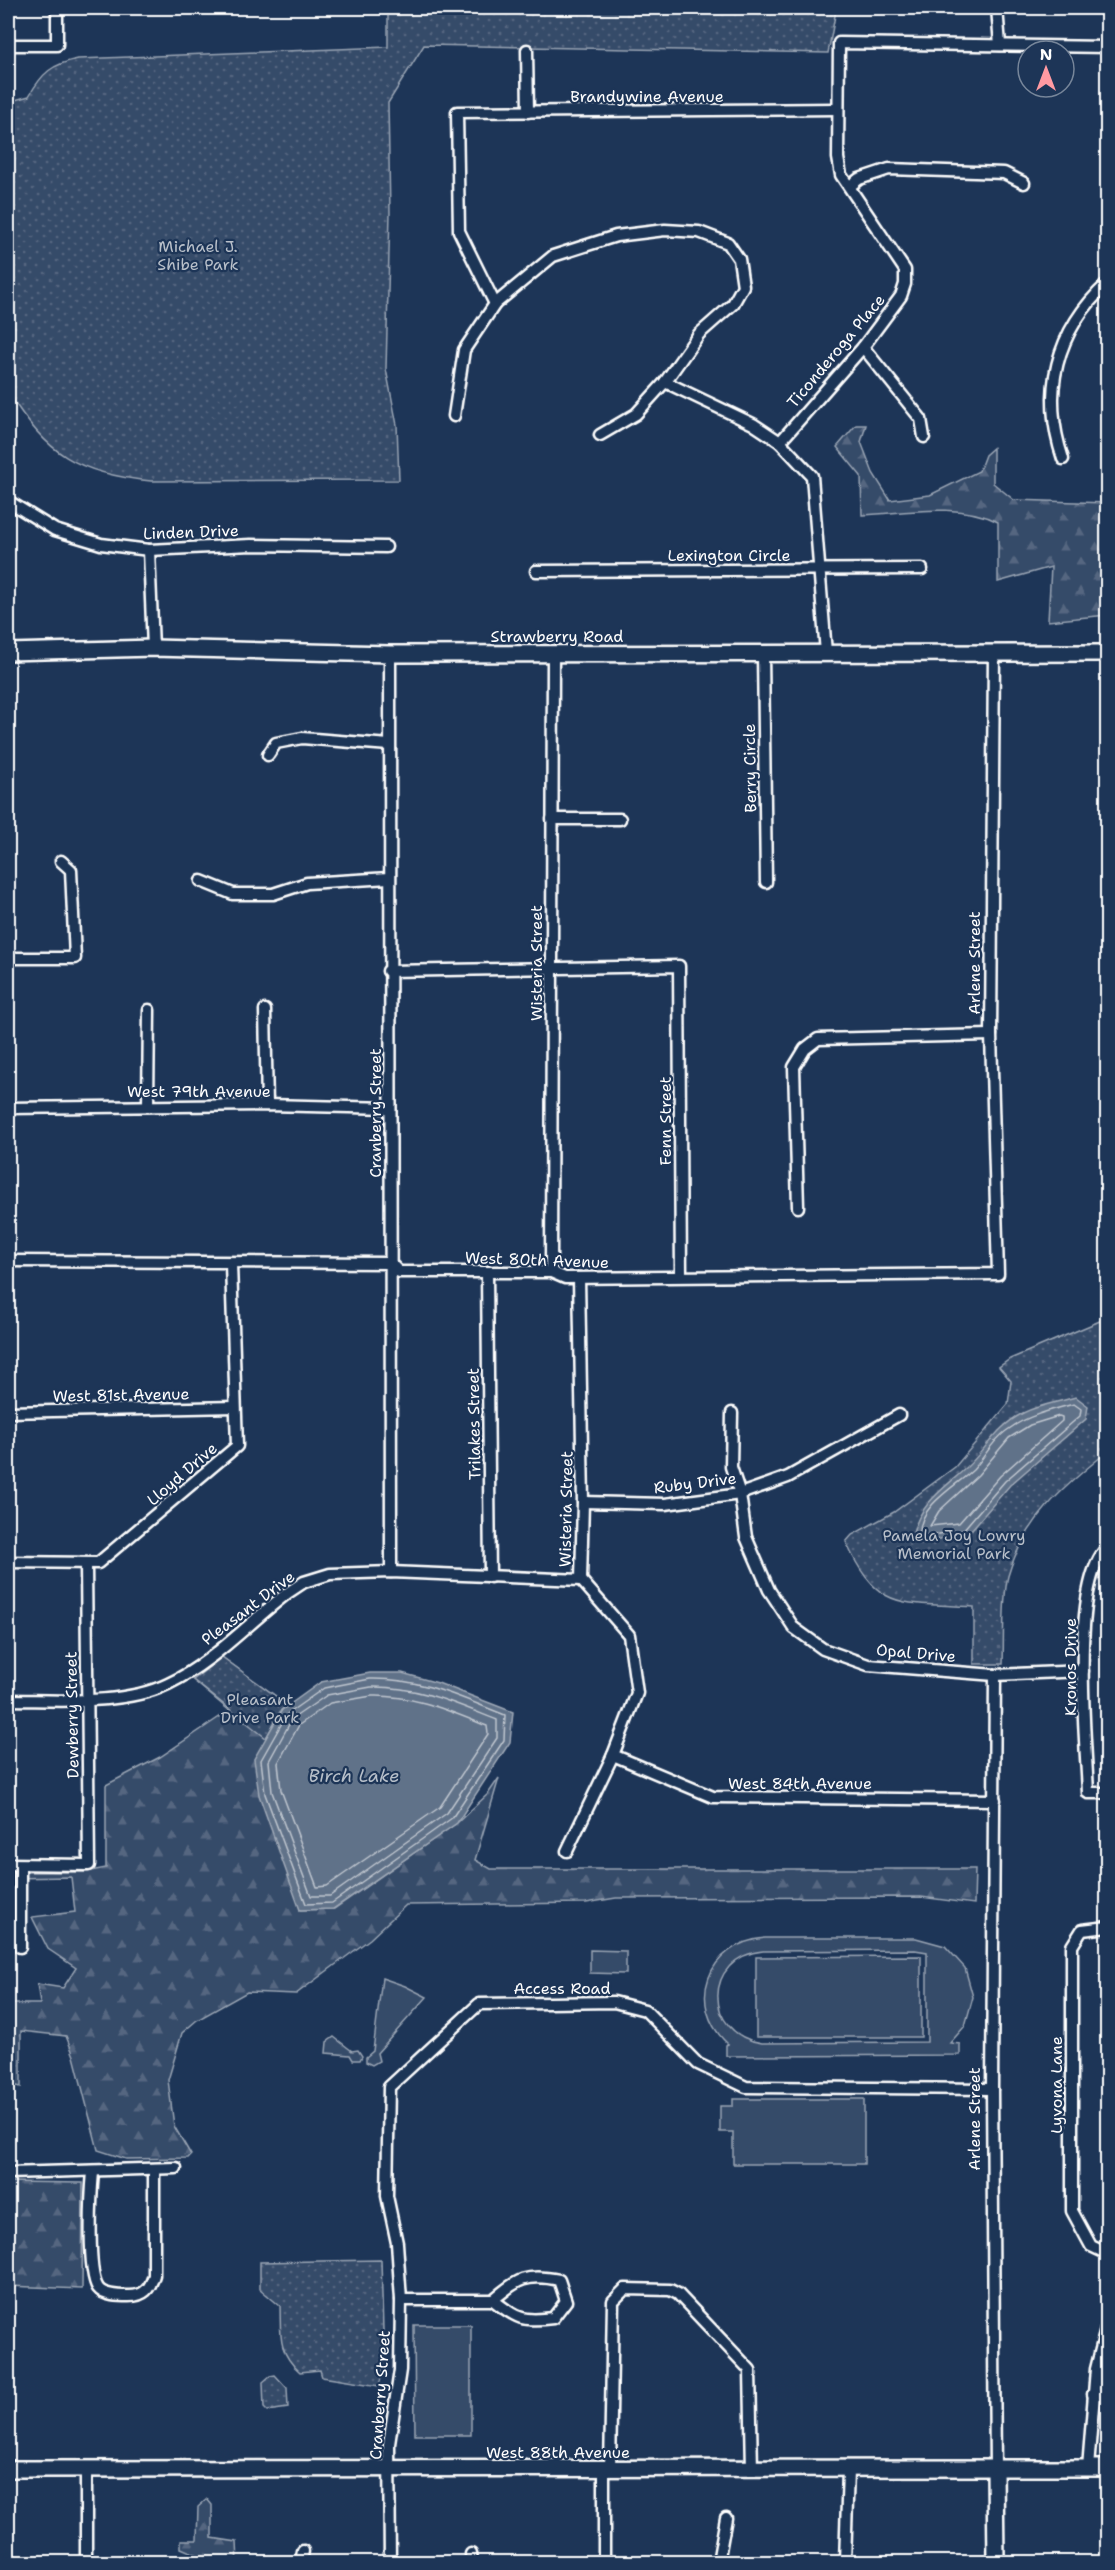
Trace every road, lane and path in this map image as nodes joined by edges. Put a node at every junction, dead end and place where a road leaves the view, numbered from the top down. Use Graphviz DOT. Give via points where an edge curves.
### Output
graph roads {
  1 [pos="57,8"];
  2 [pos="997,8"];
  3 [pos="8,45"];
  4 [pos="1000,45"];
  5 [pos="1107,47"];
  6 [pos="527,50"];
  7 [pos="837,109"];
  8 [pos="528,112"];
  9 [pos="1024,183"];
  10 [pos="850,186"];
  11 [pos="1107,283"];
  12 [pos="495,304"];
  13 [pos="863,347"];
  14 [pos="665,382"];
  15 [pos="454,416"];
  16 [pos="600,435"];
  17 [pos="924,437"];
  18 [pos="780,442"];
  19 [pos="1063,459"];
  20 [pos="8,501"];
  21 [pos="386,547"];
  22 [pos="149,550"];
  23 [pos="818,569"];
  24 [pos="922,569"];
  25 [pos="536,571"];
  26 [pos="153,648"];
  27 [pos="8,652"];
  28 [pos="994,652"];
  29 [pos="763,653"];
  30 [pos="826,653"];
  31 [pos="1107,653"];
  32 [pos="390,654"];
  33 [pos="554,655"];
  34 [pos="389,745"];
  35 [pos="268,755"];
  36 [pos="552,819"];
  37 [pos="620,819"];
  38 [pos="61,861"];
  39 [pos="389,878"];
  40 [pos="201,880"];
  41 [pos="766,882"];
  42 [pos="8,958"];
  43 [pos="550,970"];
  44 [pos="388,971"];
  45 [pos="148,1010"];
  46 [pos="265,1010"];
  47 [pos="991,1035"];
  48 [pos="267,1105"];
  49 [pos="148,1106"];
  50 [pos="8,1108"];
  51 [pos="390,1108"];
  52 [pos="798,1207"];
  53 [pos="8,1261"];
  54 [pos="390,1263"];
  55 [pos="231,1264"];
  56 [pos="487,1272"];
  57 [pos="550,1272"];
  58 [pos="998,1274"];
  59 [pos="681,1276"];
  60 [pos="579,1278"];
  61 [pos="236,1407"];
  62 [pos="8,1412"];
  63 [pos="732,1413"];
  64 [pos="899,1415"];
  65 [pos="740,1494"];
  66 [pos="583,1502"];
  67 [pos="1107,1547"];
  68 [pos="8,1562"];
  69 [pos="86,1564"];
  70 [pos="391,1572"];
  71 [pos="490,1577"];
  72 [pos="581,1580"];
  73 [pos="1083,1671"];
  74 [pos="995,1675"];
  75 [pos="8,1700"];
  76 [pos="87,1700"];
  77 [pos="613,1755"];
  78 [pos="1107,1793"];
  79 [pos="995,1800"];
  80 [pos="567,1851"];
  81 [pos="8,1864"];
  82 [pos="20,1864"];
  83 [pos="1107,1928"];
  84 [pos="20,1947"];
  85 [pos="389,2087"];
  86 [pos="992,2089"];
  87 [pos="176,2168"];
  88 [pos="154,2170"];
  89 [pos="93,2172"];
  90 [pos="8,2173"];
  91 [pos="1107,2254"];
  92 [pos="401,2300"];
  93 [pos="493,2300"];
  94 [pos="1107,2321"];
  95 [pos="1093,2394"];
  96 [pos="1107,2394"];
  97 [pos="1088,2468"];
  98 [pos="8,2469"];
  99 [pos="86,2469"];
  100 [pos="390,2469"];
  101 [pos="1107,2469"];
  102 [pos="607,2470"];
  103 [pos="752,2470"];
  104 [pos="848,2470"];
  105 [pos="995,2470"];
  106 [pos="726,2518"];
  107 [pos="86,2562"];
  108 [pos="390,2562"];
  109 [pos="604,2562"];
  110 [pos="718,2562"];
  111 [pos="845,2562"];
  112 [pos="996,2562"];
  1 -- 3 [label="street" via="57,45"];
  2 -- 4 [label="street"];
  4 -- 5 [label="street"];
  4 -- 7 [label="street, Ticonderoga Place" via="839,43"];
  6 -- 8 [label="street"];
  7 -- 8 [label="street, Brandywine Avenue"];
  7 -- 10 [label="street, Ticonderoga Place" via="838,158 841,175"];
  8 -- 12 [label="street, Brandywine Avenue" via="457,112 459,231"];
  9 -- 10 [label="street" via="1004,173 890,169"];
  10 -- 13 [label="street, Ticonderoga Place" via="905,270 901,296"];
  11 -- 19 [label="street" via="1077,321 1054,373 1052,418"];
  12 -- 14 [label="street" via="553,256 616,236 665,230 699,232 728,243 739,259 743,286 733,304 699,334"];
  12 -- 15 [label="street" via="464,350"];
  13 -- 17 [label="street" via="921,419"];
  13 -- 18 [label="street, Ticonderoga Place"];
  14 -- 16 [label="street" via="636,414"];
  14 -- 18 [label="street" via="753,424"];
  18 -- 23 [label="street" via="812,476"];
  20 -- 22 [label="street, Linden Drive" via="56,530 101,544"];
  21 -- 22 [label="street, Linden Drive" via="251,545"];
  22 -- 26 [label="street"];
  23 -- 24 [label="street, Lexington Circle"];
  23 -- 25 [label="street, Lexington Circle"];
  23 -- 30 [label="street"];
  26 -- 27 [label="street, Strawberry Road"];
  26 -- 32 [label="street, Strawberry Road"];
  28 -- 30 [label="street, Strawberry Road"];
  28 -- 31 [label="street, Strawberry Road"];
  28 -- 47 [label="street, Arlene Street"];
  29 -- 30 [label="street, Strawberry Road"];
  29 -- 33 [label="street, Strawberry Road"];
  29 -- 41 [label="street, Berry Circle"];
  32 -- 33 [label="street, Strawberry Road"];
  32 -- 34 [label="street, Cranberry Street"];
  33 -- 36 [label="street, Wisteria Street"];
  34 -- 35 [label="street" via="302,738 276,742"];
  34 -- 39 [label="street, Cranberry Street"];
  36 -- 37 [label="street"];
  36 -- 43 [label="street, Wisteria Street"];
  38 -- 42 [label="street" via="71,870 75,958"];
  39 -- 40 [label="street" via="307,883 273,894 233,894"];
  39 -- 44 [label="street, Cranberry Street"];
  43 -- 44 [label="street"];
  43 -- 57 [label="street, Wisteria Street"];
  43 -- 59 [label="street, Fenn Street" via="679,966"];
  44 -- 51 [label="street, Cranberry Street"];
  45 -- 49 [label="street"];
  46 -- 48 [label="street"];
  47 -- 52 [label="street" via="818,1040 805,1049 794,1067"];
  47 -- 58 [label="street, Arlene Street"];
  48 -- 49 [label="street, West 79th Avenue"];
  48 -- 51 [label="street, West 79th Avenue"];
  49 -- 50 [label="street, West 79th Avenue"];
  51 -- 54 [label="street, Cranberry Street"];
  53 -- 55 [label="street, West 80th Avenue"];
  54 -- 55 [label="street, West 80th Avenue"];
  54 -- 56 [label="street, West 80th Avenue" via="399,1272"];
  54 -- 70 [label="street, Cranberry Street"];
  55 -- 61 [label="street, Lloyd Drive"];
  56 -- 57 [label="street, West 80th Avenue"];
  56 -- 71 [label="street, Trilakes Street"];
  57 -- 60 [label="street, West 80th Avenue"];
  58 -- 59 [label="street, West 80th Avenue"];
  59 -- 60 [label="street, West 80th Avenue"];
  60 -- 66 [label="street, Wisteria Street"];
  61 -- 62 [label="street, West 81st Avenue"];
  61 -- 69 [label="street, Lloyd Drive" via="237,1446 120,1547 98,1563"];
  63 -- 65 [label="street, Opal Drive" via="731,1467"];
  64 -- 65 [label="street, Ruby Drive" via="788,1477"];
  65 -- 66 [label="street, Ruby Drive" via="665,1503"];
  65 -- 74 [label="street, Opal Drive" via="746,1537 769,1590 794,1628 823,1649 868,1665"];
  66 -- 72 [label="street, Wisteria Street"];
  67 -- 73 [label="street, Kronos Drive" via="1086,1589"];
  68 -- 69 [label="street"];
  69 -- 76 [label="street, Dewberry Street"];
  70 -- 71 [label="street, Pleasant Drive"];
  70 -- 76 [label="street, Pleasant Drive" via="330,1574 304,1582 173,1682 136,1693"];
  71 -- 72 [label="street, Pleasant Drive"];
  72 -- 77 [label="street, Wisteria Street" via="629,1635 637,1693"];
  73 -- 74 [label="street, Opal Drive"];
  73 -- 78 [label="street, Kronos Drive" via="1088,1793"];
  74 -- 79 [label="street, Arlene Street"];
  75 -- 76 [label="street, Pleasant Drive"];
  76 -- 82 [label="street, Dewberry Street" via="89,1865"];
  77 -- 79 [label="street, West 84th Avenue" via="712,1797"];
  77 -- 80 [label="street, Wisteria Street"];
  79 -- 86 [label="street, Arlene Street"];
  81 -- 82 [label="street"];
  82 -- 84 [label="street"];
  83 -- 91 [label="street, Lyvona Lane" via="1082,1930 1072,1946 1071,2027 1072,2211 1091,2246"];
  85 -- 86 [label="street, Access Road" via="479,2004 614,2002 645,2010 698,2064 746,2087"];
  85 -- 92 [label="street, Cranberry Street" via="387,2196 397,2243"];
  86 -- 105 [label="street, Arlene Street"];
  87 -- 88 [label="street"];
  88 -- 89 [label="street"];
  88 -- 89 [label="street" via="154,2275 150,2288 139,2296 105,2293 92,2271"];
  89 -- 90 [label="street"];
  92 -- 93 [label="street"];
  92 -- 100 [label="street, Cranberry Street" via="400,2370 389,2444"];
  93 -- 93 [label="street" via="513,2282 537,2275 559,2280 566,2301 553,2318 530,2321 514,2317"];
  94 -- 95 [label="street"];
  95 -- 96 [label="street"];
  95 -- 97 [label="street"];
  97 -- 101 [label="street, West 88th Avenue"];
  97 -- 105 [label="street, West 88th Avenue"];
  98 -- 99 [label="street, West 88th Avenue"];
  99 -- 100 [label="street, West 88th Avenue"];
  99 -- 107 [label="street"];
  100 -- 102 [label="street, West 88th Avenue"];
  100 -- 108 [label="street, Cranberry Street"];
  102 -- 103 [label="street, West 88th Avenue"];
  102 -- 103 [label="street" via="613,2301 625,2289 643,2288 678,2294 750,2370"];
  102 -- 109 [label="street"];
  103 -- 104 [label="street, West 88th Avenue"];
  104 -- 105 [label="street, West 88th Avenue"];
  104 -- 111 [label="street"];
  105 -- 112 [label="street, Arlene Street"];
  106 -- 110 [label="street"];
}
